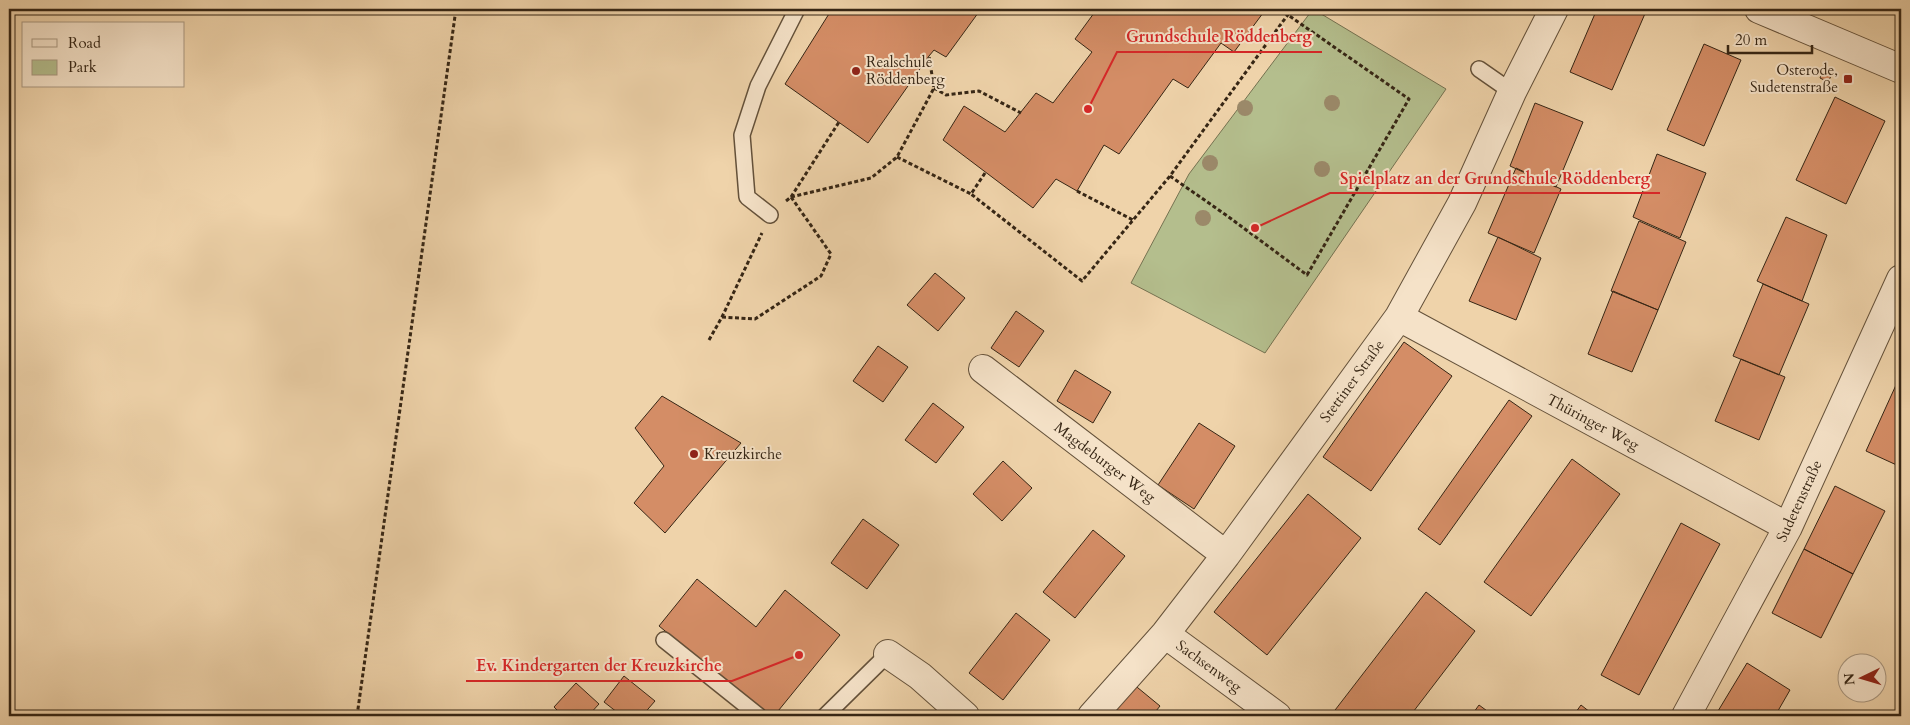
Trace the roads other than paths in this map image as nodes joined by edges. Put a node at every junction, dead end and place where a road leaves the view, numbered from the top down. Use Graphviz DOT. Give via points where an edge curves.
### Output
graph roads {
  1 [pos="797,9"];
  2 [pos="1554,9"];
  3 [pos="1759,9"];
  4 [pos="1479,69"];
  5 [pos="1901,69"];
  6 [pos="1512,92"];
  7 [pos="770,215"];
  8 [pos="1901,279"];
  9 [pos="1399,318"];
  10 [pos="983,369"];
  11 [pos="1788,527"];
  12 [pos="1226,555"];
  13 [pos="1165,634"];
  14 [pos="664,640"];
  15 [pos="888,654"];
  16 [pos="759,716"];
  17 [pos="826,716"];
  18 [pos="965,716"];
  19 [pos="1092,716"];
  20 [pos="1277,716"];
  21 [pos="1686,716"];
  1 -- 7 [label="lane" via="758,86 742,135 747,197"];
  2 -- 6 [label="street, Stettiner Straße"];
  3 -- 5 [label="street"];
  4 -- 6 [label="lane"];
  6 -- 9 [label="street, Stettiner Straße" via="1462,203"];
  8 -- 11 [label="street, Sudetenstraße"];
  9 -- 11 [label="street, Thüringer Weg"];
  9 -- 12 [label="street, Stettiner Straße"];
  10 -- 12 [label="street, Magdeburger Weg"];
  11 -- 21 [label="street, Sudetenstraße"];
  12 -- 13 [label="street, Stettiner Straße"];
  13 -- 19 [label="street, Stettiner Straße"];
  13 -- 20 [label="street, Sachsenweg"];
  14 -- 16 [label="lane"];
  15 -- 17 [label="lane"];
  15 -- 18 [label="street" via="920,676"];
}
